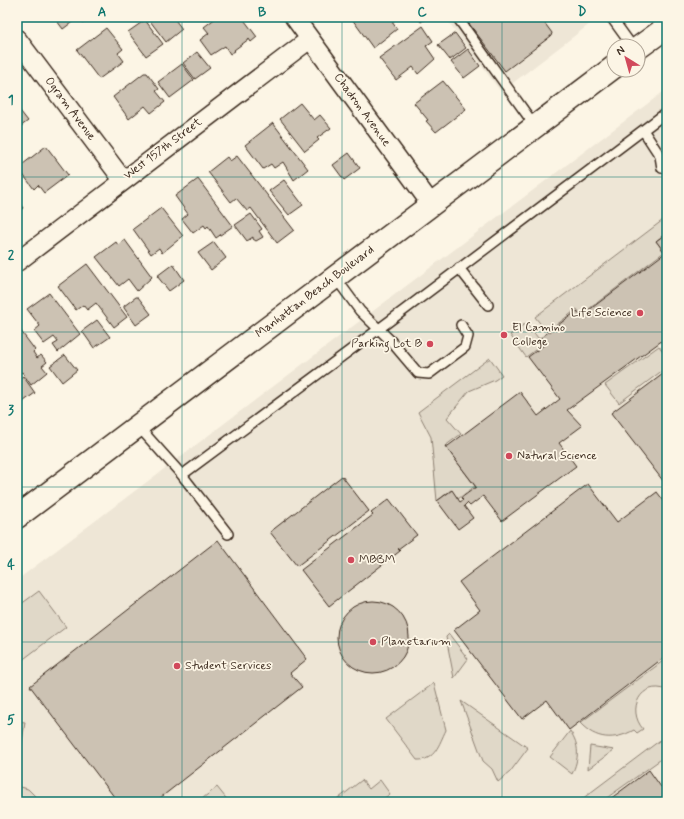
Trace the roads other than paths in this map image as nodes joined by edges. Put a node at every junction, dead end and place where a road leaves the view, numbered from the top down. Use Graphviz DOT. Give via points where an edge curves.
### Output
graph roads {
  1 [pos="294,17"];
  2 [pos="457,17"];
  3 [pos="611,17"];
  4 [pos="667,27"];
  5 [pos="626,38"];
  6 [pos="17,39"];
  7 [pos="310,39"];
  8 [pos="646,42"];
  9 [pos="606,73"];
  10 [pos="667,112"];
  11 [pos="535,126"];
  12 [pos="643,130"];
  13 [pos="662,168"];
  14 [pos="123,180"];
  15 [pos="431,204"];
  16 [pos="17,262"];
  17 [pos="459,268"];
  18 [pos="335,277"];
  19 [pos="488,305"];
  20 [pos="461,325"];
  21 [pos="378,329"];
  22 [pos="138,426"];
  23 [pos="182,474"];
  24 [pos="17,517"];
  25 [pos="228,534"];
  1 -- 7 [label="street, Chadron Avenue"];
  2 -- 11 [label="lane"];
  3 -- 5 [label="lane"];
  4 -- 8 [label="main road"];
  6 -- 14 [label="street, Ogram Avenue"];
  7 -- 14 [label="street, West 157th Street"];
  7 -- 15 [label="street, Chadron Avenue"];
  9 -- 11 [label="main road, Manhattan Beach Boulevard"];
  10 -- 12 [label="lane"];
  11 -- 15 [label="main road, Manhattan Beach Boulevard"];
  12 -- 13 [label="lane" via="660,156"];
  12 -- 17 [label="lane"];
  14 -- 16 [label="street, West 157th Street"];
  15 -- 18 [label="main road, Manhattan Beach Boulevard"];
  17 -- 19 [label="lane"];
  17 -- 21 [label="lane"];
  18 -- 21 [label="lane" via="360,311"];
  18 -- 22 [label="main road, Manhattan Beach Boulevard"];
  20 -- 21 [label="lane" via="468,336 465,348 429,374 418,373"];
  21 -- 23 [label="lane"];
  22 -- 23 [label="lane"];
  22 -- 24 [label="main road, Manhattan Beach Boulevard"];
  23 -- 25 [label="lane"];
}
